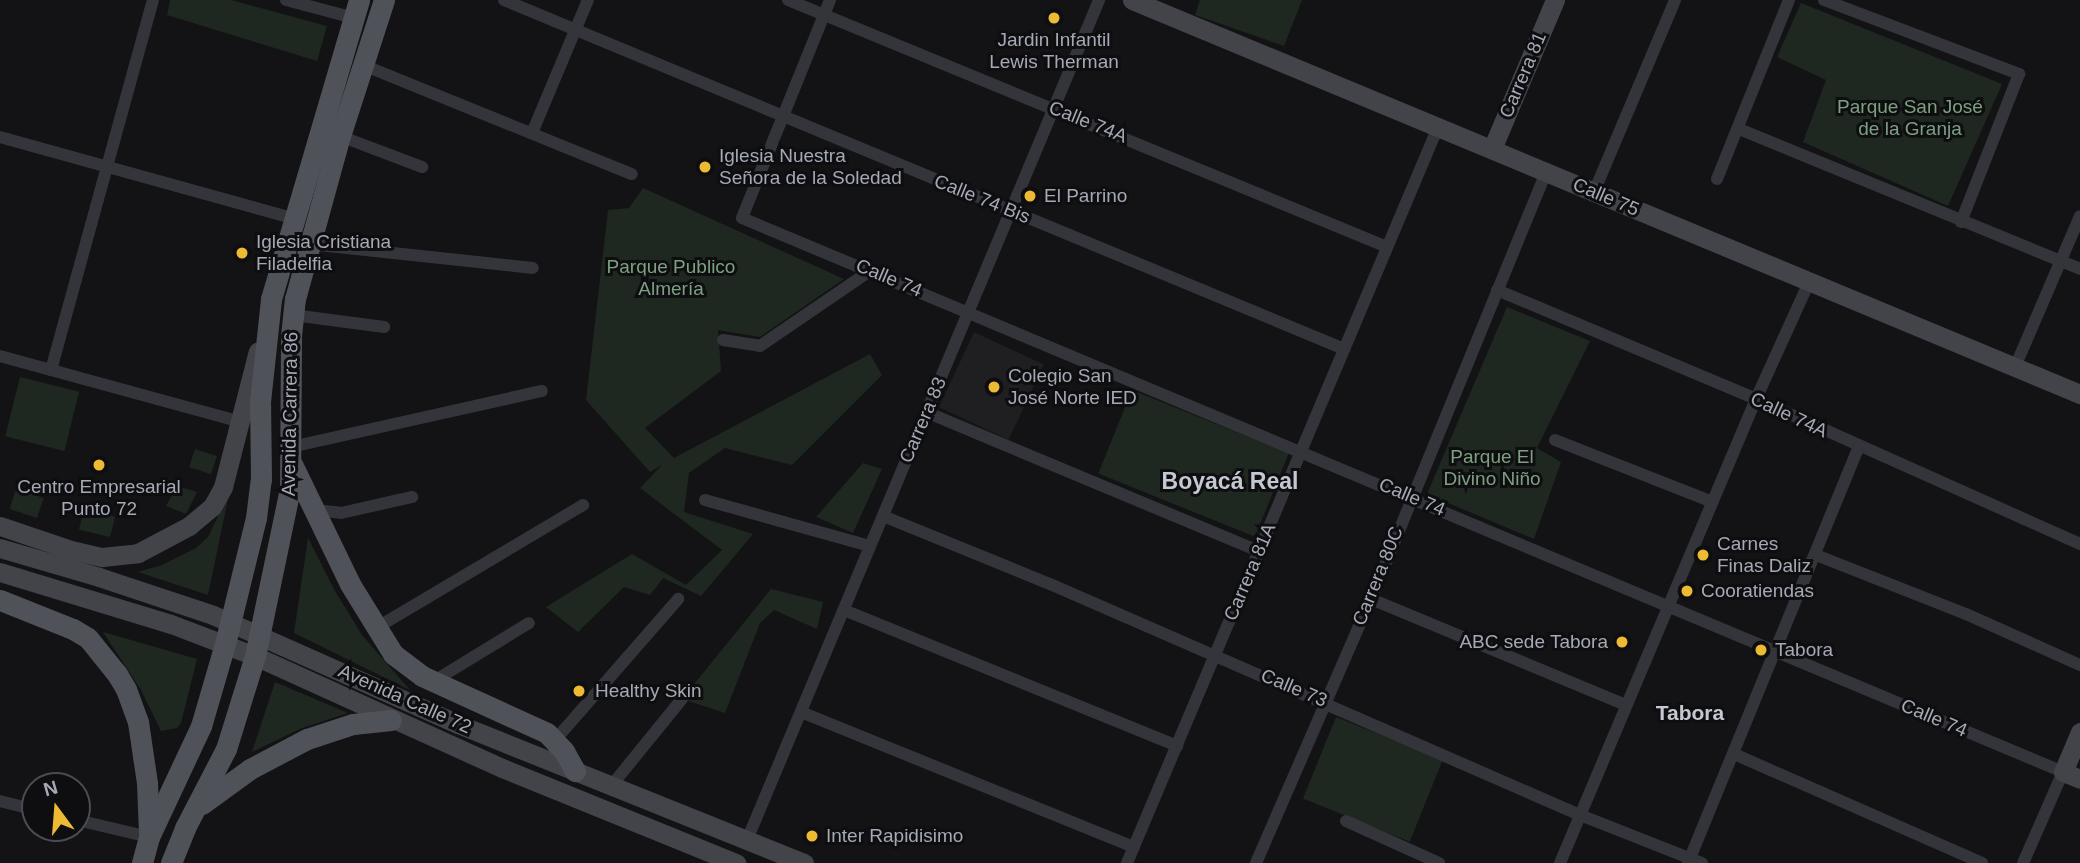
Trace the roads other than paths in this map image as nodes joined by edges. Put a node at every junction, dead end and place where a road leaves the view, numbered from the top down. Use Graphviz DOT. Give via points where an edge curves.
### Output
graph roads {
  1 [pos="153,0"];
  2 [pos="286,0"];
  3 [pos="384,0"];
  4 [pos="504,0"];
  5 [pos="588,0"];
  6 [pos="788,0"];
  7 [pos="830,0"];
  8 [pos="1099,0"];
  9 [pos="1132,0"];
  10 [pos="1555,0"];
  11 [pos="1675,0"];
  12 [pos="1789,0"];
  13 [pos="1825,0"];
  14 [pos="357,9"];
  15 [pos="823,15"];
  16 [pos="576,28"];
  17 [pos="363,65"];
  18 [pos="1054,108"];
  19 [pos="782,117"];
  20 [pos="1438,127"];
  21 [pos="1739,129"];
  22 [pos="532,133"];
  23 [pos="340,136"];
  24 [pos="0,137"];
  25 [pos="1492,149"];
  26 [pos="108,167"];
  27 [pos="422,167"];
  28 [pos="1546,172"];
  29 [pos="632,174"];
  30 [pos="1717,179"];
  31 [pos="1594,192"];
  32 [pos="1011,211"];
  33 [pos="2080,216"];
  34 [pos="293,218"];
  35 [pos="1961,222"];
  36 [pos="309,244"];
  37 [pos="1387,247"];
  38 [pos="2062,261"];
  39 [pos="534,268"];
  40 [pos="2080,269"];
  41 [pos="870,271"];
  42 [pos="1809,282"];
  43 [pos="1497,290"];
  44 [pos="271,299"];
  45 [pos="969,312"];
  46 [pos="293,315"];
  47 [pos="384,327"];
  48 [pos="723,340"];
  49 [pos="1344,349"];
  50 [pos="0,356"];
  51 [pos="2014,367"];
  52 [pos="51,370"];
  53 [pos="542,391"];
  54 [pos="2080,394"];
  55 [pos="1756,399"];
  56 [pos="926,412"];
  57 [pos="241,422"];
  58 [pos="1555,440"];
  59 [pos="1859,447"];
  60 [pos="1301,450"];
  61 [pos="292,454"];
  62 [pos="1410,496"];
  63 [pos="412,497"];
  64 [pos="705,500"];
  65 [pos="1712,502"];
  66 [pos="583,505"];
  67 [pos="314,510"];
  68 [pos="341,513"];
  69 [pos="883,516"];
  70 [pos="0,526"];
  71 [pos="324,532"];
  72 [pos="2080,544"];
  73 [pos="870,546"];
  74 [pos="0,548"];
  75 [pos="1259,551"];
  76 [pos="1816,555"];
  77 [pos="0,572"];
  78 [pos="678,599"];
  79 [pos="1371,599"];
  80 [pos="0,600"];
  81 [pos="1668,605"];
  82 [pos="844,610"];
  83 [pos="230,622"];
  84 [pos="529,623"];
  85 [pos="376,628"];
  86 [pos="260,635"];
  87 [pos="225,644"];
  88 [pos="1776,650"];
  89 [pos="1215,654"];
  90 [pos="255,656"];
  91 [pos="2080,665"];
  92 [pos="434,681"];
  93 [pos="681,699"];
  94 [pos="1325,701"];
  95 [pos="1626,705"];
  96 [pos="801,712"];
  97 [pos="391,720"];
  98 [pos="2080,732"];
  99 [pos="556,740"];
  100 [pos="1177,746"];
  101 [pos="1734,754"];
  102 [pos="575,771"];
  103 [pos="2072,775"];
  104 [pos="612,786"];
  105 [pos="0,801"];
  106 [pos="21,806"];
  107 [pos="195,809"];
  108 [pos="1580,815"];
  109 [pos="1346,821"];
  110 [pos="91,824"];
  111 [pos="149,838"];
  112 [pos="747,840"];
  113 [pos="1134,847"];
  114 [pos="1694,861"];
  115 [pos="142,863"];
  116 [pos="171,863"];
  117 [pos="736,863"];
  118 [pos="804,863"];
  119 [pos="1127,863"];
  120 [pos="1256,863"];
  121 [pos="1439,863"];
  122 [pos="1560,863"];
  123 [pos="1982,863"];
  124 [pos="2023,863"];
  1 -- 26 [label="street"];
  2 -- 14 [label="street"];
  3 -- 17 [label="main road, Avenida Carrera 86"];
  4 -- 16 [label="street, Calle 74 Bis"];
  5 -- 16 [label="street"];
  6 -- 15 [label="street, Calle 74A"];
  7 -- 15 [label="street"];
  8 -- 18 [label="street, Carrera 83"];
  9 -- 20 [label="main road, Calle 75"];
  10 -- 25 [label="main road, Carrera 81"];
  11 -- 31 [label="street"];
  12 -- 21 [label="street"];
  13 -- 35 [label="street" via="2019,74"];
  14 -- 34 [label="main road, Avenida Carrera 86"];
  15 -- 18 [label="street, Calle 74A"];
  15 -- 19 [label="street"];
  16 -- 19 [label="street, Calle 74 Bis"];
  16 -- 22 [label="street"];
  17 -- 22 [label="street"];
  17 -- 23 [label="main road, Avenida Carrera 86"];
  18 -- 32 [label="street, Carrera 83"];
  18 -- 37 [label="street, Calle 74A"];
  19 -- 32 [label="street, Calle 74 Bis"];
  19 -- 41 [label="street, Calle 74" via="743,218"];
  20 -- 25 [label="main road, Calle 75"];
  20 -- 37 [label="street, Carrera 81A"];
  21 -- 30 [label="street"];
  21 -- 35 [label="street"];
  22 -- 29 [label="street"];
  23 -- 27 [label="street"];
  23 -- 36 [label="main road, Avenida Carrera 86"];
  24 -- 26 [label="street"];
  25 -- 28 [label="main road, Calle 75"];
  26 -- 34 [label="street"];
  26 -- 52 [label="street"];
  28 -- 31 [label="main road, Calle 75"];
  28 -- 43 [label="street, Carrera 80C"];
  31 -- 42 [label="main road, Calle 75"];
  32 -- 45 [label="street, Carrera 83"];
  32 -- 49 [label="street, Calle 74 Bis"];
  33 -- 38 [label="street"];
  34 -- 44 [label="main road, Avenida Carrera 86"];
  35 -- 38 [label="street"];
  36 -- 39 [label="street"];
  36 -- 46 [label="main road, Avenida Carrera 86"];
  37 -- 49 [label="street, Carrera 81A"];
  38 -- 40 [label="street"];
  38 -- 51 [label="street"];
  41 -- 45 [label="street, Calle 74"];
  41 -- 48 [label="street" via="760,346"];
  42 -- 51 [label="main road, Calle 75"];
  42 -- 55 [label="street"];
  43 -- 55 [label="street, Calle 74A"];
  43 -- 62 [label="street, Carrera 80C"];
  44 -- 57 [label="main road"];
  44 -- 83 [label="main road, Avenida Carrera 86" via="260,402 261,480"];
  45 -- 56 [label="street, Carrera 83"];
  45 -- 60 [label="street, Calle 74"];
  46 -- 47 [label="street"];
  46 -- 61 [label="main road, Avenida Carrera 86"];
  49 -- 60 [label="street, Carrera 81A"];
  50 -- 52 [label="street"];
  51 -- 54 [label="main road, Calle 75"];
  52 -- 57 [label="street"];
  53 -- 61 [label="street"];
  55 -- 59 [label="street, Calle 74A"];
  55 -- 65 [label="street"];
  56 -- 69 [label="street, Carrera 83"];
  56 -- 75 [label="street"];
  57 -- 70 [label="main road" via="223,486 212,507 189,526 138,552 102,556"];
  58 -- 65 [label="street"];
  59 -- 72 [label="street, Calle 74A"];
  59 -- 76 [label="street"];
  60 -- 62 [label="street, Calle 74"];
  60 -- 75 [label="street, Carrera 81A"];
  61 -- 67 [label="main road"];
  61 -- 86 [label="main road, Avenida Carrera 86" via="286,518"];
  62 -- 79 [label="street, Carrera 80C"];
  62 -- 81 [label="street, Calle 74"];
  63 -- 68 [label="street"];
  64 -- 73 [label="street"];
  65 -- 81 [label="street"];
  66 -- 85 [label="street"];
  67 -- 68 [label="street"];
  67 -- 71 [label="main road"];
  68 -- 71 [label="street"];
  69 -- 73 [label="street, Carrera 83"];
  69 -- 89 [label="street, Calle 73"];
  71 -- 85 [label="main road"];
  73 -- 82 [label="street, Carrera 83"];
  74 -- 83 [label="main road, Avenida Calle 72"];
  75 -- 89 [label="street, Carrera 81A"];
  76 -- 88 [label="street"];
  76 -- 91 [label="street"];
  77 -- 87 [label="main road, Avenida Calle 72"];
  78 -- 99 [label="street"];
  79 -- 94 [label="street, Carrera 80C"];
  79 -- 95 [label="street"];
  80 -- 111 [label="main road" via="59,621 88,638 126,689 142,742"];
  81 -- 88 [label="street, Calle 74"];
  81 -- 95 [label="street"];
  82 -- 96 [label="street, Carrera 83"];
  82 -- 100 [label="street"];
  83 -- 86 [label="main road, Avenida Calle 72"];
  83 -- 87 [label="main road, Avenida Carrera 86"];
  84 -- 92 [label="street"];
  85 -- 92 [label="main road" via="400,661"];
  86 -- 90 [label="main road, Avenida Carrera 86"];
  86 -- 102 [label="main road, Avenida Calle 72"];
  87 -- 90 [label="main road, Avenida Calle 72"];
  87 -- 111 [label="main road, Avenida Carrera 86" via="198,733"];
  88 -- 101 [label="street"];
  88 -- 103 [label="street, Calle 74"];
  89 -- 94 [label="street, Calle 73"];
  89 -- 100 [label="street, Carrera 81A"];
  90 -- 97 [label="main road, Avenida Calle 72"];
  90 -- 107 [label="main road, Avenida Carrera 86" via="226,749"];
  92 -- 99 [label="main road"];
  93 -- 104 [label="street"];
  94 -- 108 [label="street, Calle 73"];
  94 -- 120 [label="street, Carrera 80C"];
  95 -- 108 [label="street"];
  96 -- 112 [label="street, Carrera 83"];
  96 -- 113 [label="street"];
  97 -- 107 [label="main road" via="353,724 307,739 250,769"];
  97 -- 117 [label="main road, Avenida Calle 72"];
  98 -- 103 [label="main road"];
  99 -- 102 [label="main road"];
  100 -- 113 [label="street, Carrera 81A"];
  101 -- 114 [label="street"];
  101 -- 123 [label="street"];
  102 -- 104 [label="main road, Avenida Calle 72"];
  103 -- 124 [label="street"];
  104 -- 112 [label="main road, Avenida Calle 72"];
  105 -- 106 [label="street"];
  107 -- 116 [label="main road, Avenida Carrera 86"];
  108 -- 114 [label="street, Calle 73"];
  108 -- 122 [label="street"];
  109 -- 121 [label="street"];
  110 -- 111 [label="street"];
  111 -- 115 [label="main road, Avenida Carrera 86"];
  112 -- 118 [label="main road, Avenida Calle 72"];
  113 -- 119 [label="street, Carrera 81A"];
}
